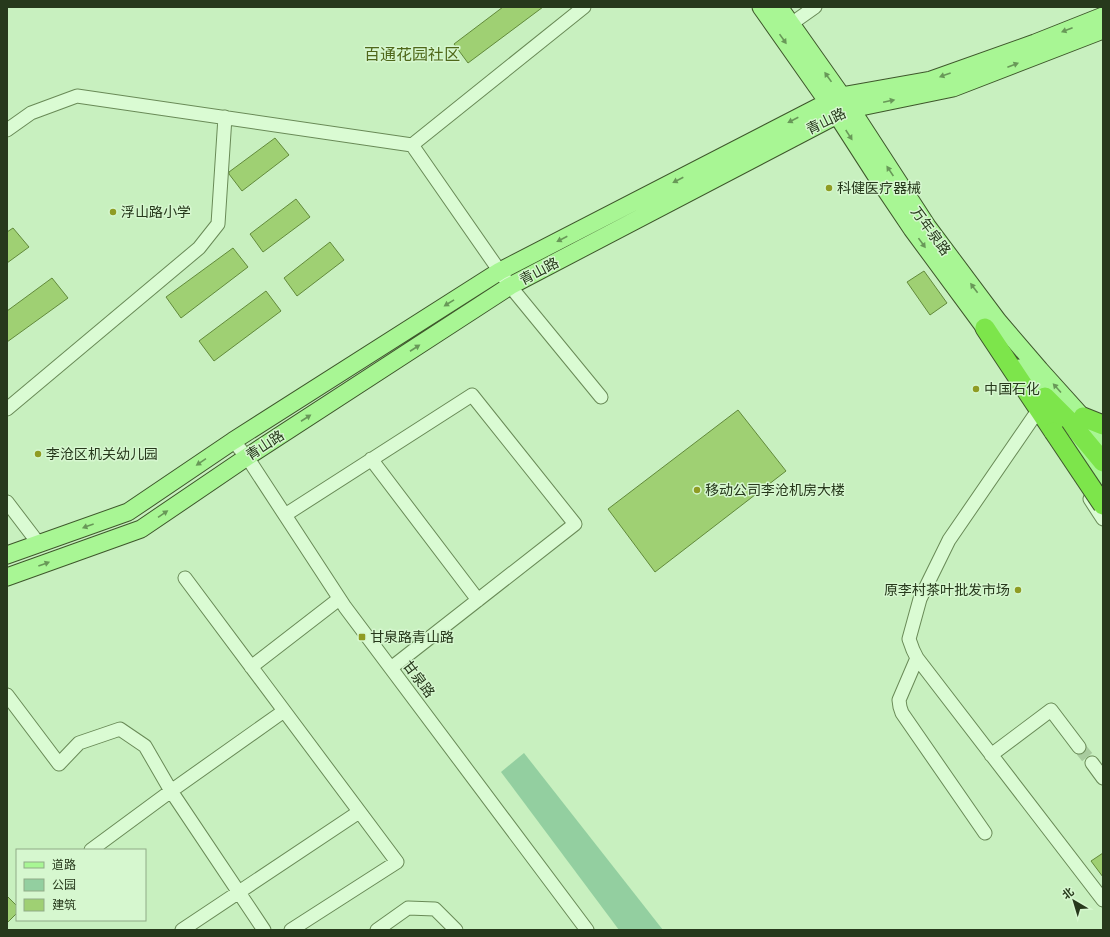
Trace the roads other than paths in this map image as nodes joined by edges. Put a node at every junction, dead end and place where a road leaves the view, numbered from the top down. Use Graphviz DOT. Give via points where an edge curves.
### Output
graph roads {
  1 [pos="584,7"];
  2 [pos="761,7"];
  3 [pos="779,7"];
  4 [pos="815,7"];
  5 [pos="1103,16"];
  6 [pos="791,24"];
  7 [pos="1103,30"];
  8 [pos="839,106"];
  9 [pos="225,117"];
  10 [pos="7,130"];
  11 [pos="412,145"];
  12 [pos="500,271"];
  13 [pos="510,286"];
  14 [pos="985,328"];
  15 [pos="602,397"];
  16 [pos="1042,403"];
  17 [pos="7,409"];
  18 [pos="1083,417"];
  19 [pos="1103,425"];
  20 [pos="1054,432"];
  21 [pos="1103,440"];
  22 [pos="233,441"];
  23 [pos="247,457"];
  24 [pos="371,459"];
  25 [pos="1103,462"];
  26 [pos="1103,484"];
  27 [pos="7,502"];
  28 [pos="1103,505"];
  29 [pos="285,515"];
  30 [pos="1103,519"];
  31 [pos="39,544"];
  32 [pos="7,556"];
  33 [pos="7,577"];
  34 [pos="185,578"];
  35 [pos="339,598"];
  36 [pos="478,600"];
  37 [pos="917,658"];
  38 [pos="251,667"];
  39 [pos="391,668"];
  40 [pos="7,695"];
  41 [pos="284,711"];
  42 [pos="1079,747"];
  43 [pos="991,754"];
  44 [pos="1092,763"];
  45 [pos="1103,778"];
  46 [pos="171,791"];
  47 [pos="359,812"];
  48 [pos="985,833"];
  49 [pos="92,849"];
  50 [pos="239,892"];
  51 [pos="1103,900"];
  52 [pos="182,930"];
  53 [pos="264,930"];
  54 [pos="291,930"];
  55 [pos="377,930"];
  56 [pos="456,930"];
  57 [pos="587,930"];
  1 -- 11 [label="street"];
  2 -- 8 [label="main road, 万年泉路, one-way"];
  3 -- 6 [label="main road, 万年泉路"];
  4 -- 6 [label="street"];
  5 -- 8 [label="main road, 青山路, one-way" via="931,80"];
  8 -- 6 [label="main road, 万年泉路, one-way"];
  8 -- 7 [label="main road, 青山路, one-way" via="954,88"];
  8 -- 12 [label="main road, 青山路, one-way"];
  8 -- 13 [label="main road, 青山路"];
  8 -- 14 [label="main road, 万年泉路, one-way" via="912,229"];
  18 -- 8 [label="main road, 万年泉路, one-way" via="993,314"];
  9 -- 10 [label="street" via="77,96 31,113"];
  9 -- 11 [label="street"];
  9 -- 17 [label="street" via="218,224 198,248"];
  11 -- 12 [label="street"];
  12 -- 13 [label="street"];
  12 -- 22 [label="main road, 青山路, one-way"];
  13 -- 15 [label="street"];
  23 -- 13 [label="main road, 青山路, one-way"];
  14 -- 16 [label="highway"];
  16 -- 20 [label="highway"];
  16 -- 25 [label="highway" via="1069,421"];
  16 -- 26 [label="main road" via="1083,454"];
  16 -- 37 [label="street" via="949,540 920,599 909,639"];
  18 -- 19 [label="highway"];
  18 -- 21 [label="main road, 万年泉路"];
  20 -- 28 [label="highway, bridge"];
  20 -- 30 [label="street" via="1073,474"];
  22 -- 23 [label="street, 甘泉路"];
  22 -- 31 [label="main road, 青山路, one-way" via="128,512"];
  23 -- 29 [label="street, 甘泉路"];
  33 -- 23 [label="main road, 青山路, one-way" via="141,529"];
  24 -- 29 [label="street"];
  24 -- 36 [label="street"];
  24 -- 36 [label="street" via="472,395 575,524"];
  27 -- 31 [label="street"];
  29 -- 35 [label="street, 甘泉路"];
  31 -- 32 [label="main road, 青山路"];
  34 -- 38 [label="street"];
  35 -- 38 [label="street"];
  35 -- 39 [label="street, 甘泉路"];
  36 -- 39 [label="street"];
  37 -- 43 [label="street"];
  37 -- 48 [label="street" via="899,700 902,713"];
  38 -- 41 [label="street"];
  39 -- 57 [label="street, 甘泉路"];
  40 -- 46 [label="street" via="59,764 79,743 120,729 145,746"];
  41 -- 46 [label="street"];
  41 -- 47 [label="street"];
  42 -- 43 [label="street" via="1051,710"];
  43 -- 51 [label="street"];
  44 -- 45 [label="street"];
  46 -- 49 [label="street"];
  46 -- 50 [label="street"];
  47 -- 50 [label="street"];
  47 -- 54 [label="street" via="397,862"];
  50 -- 52 [label="street"];
  50 -- 53 [label="street"];
  55 -- 56 [label="street" via="408,908 435,909"];
}
